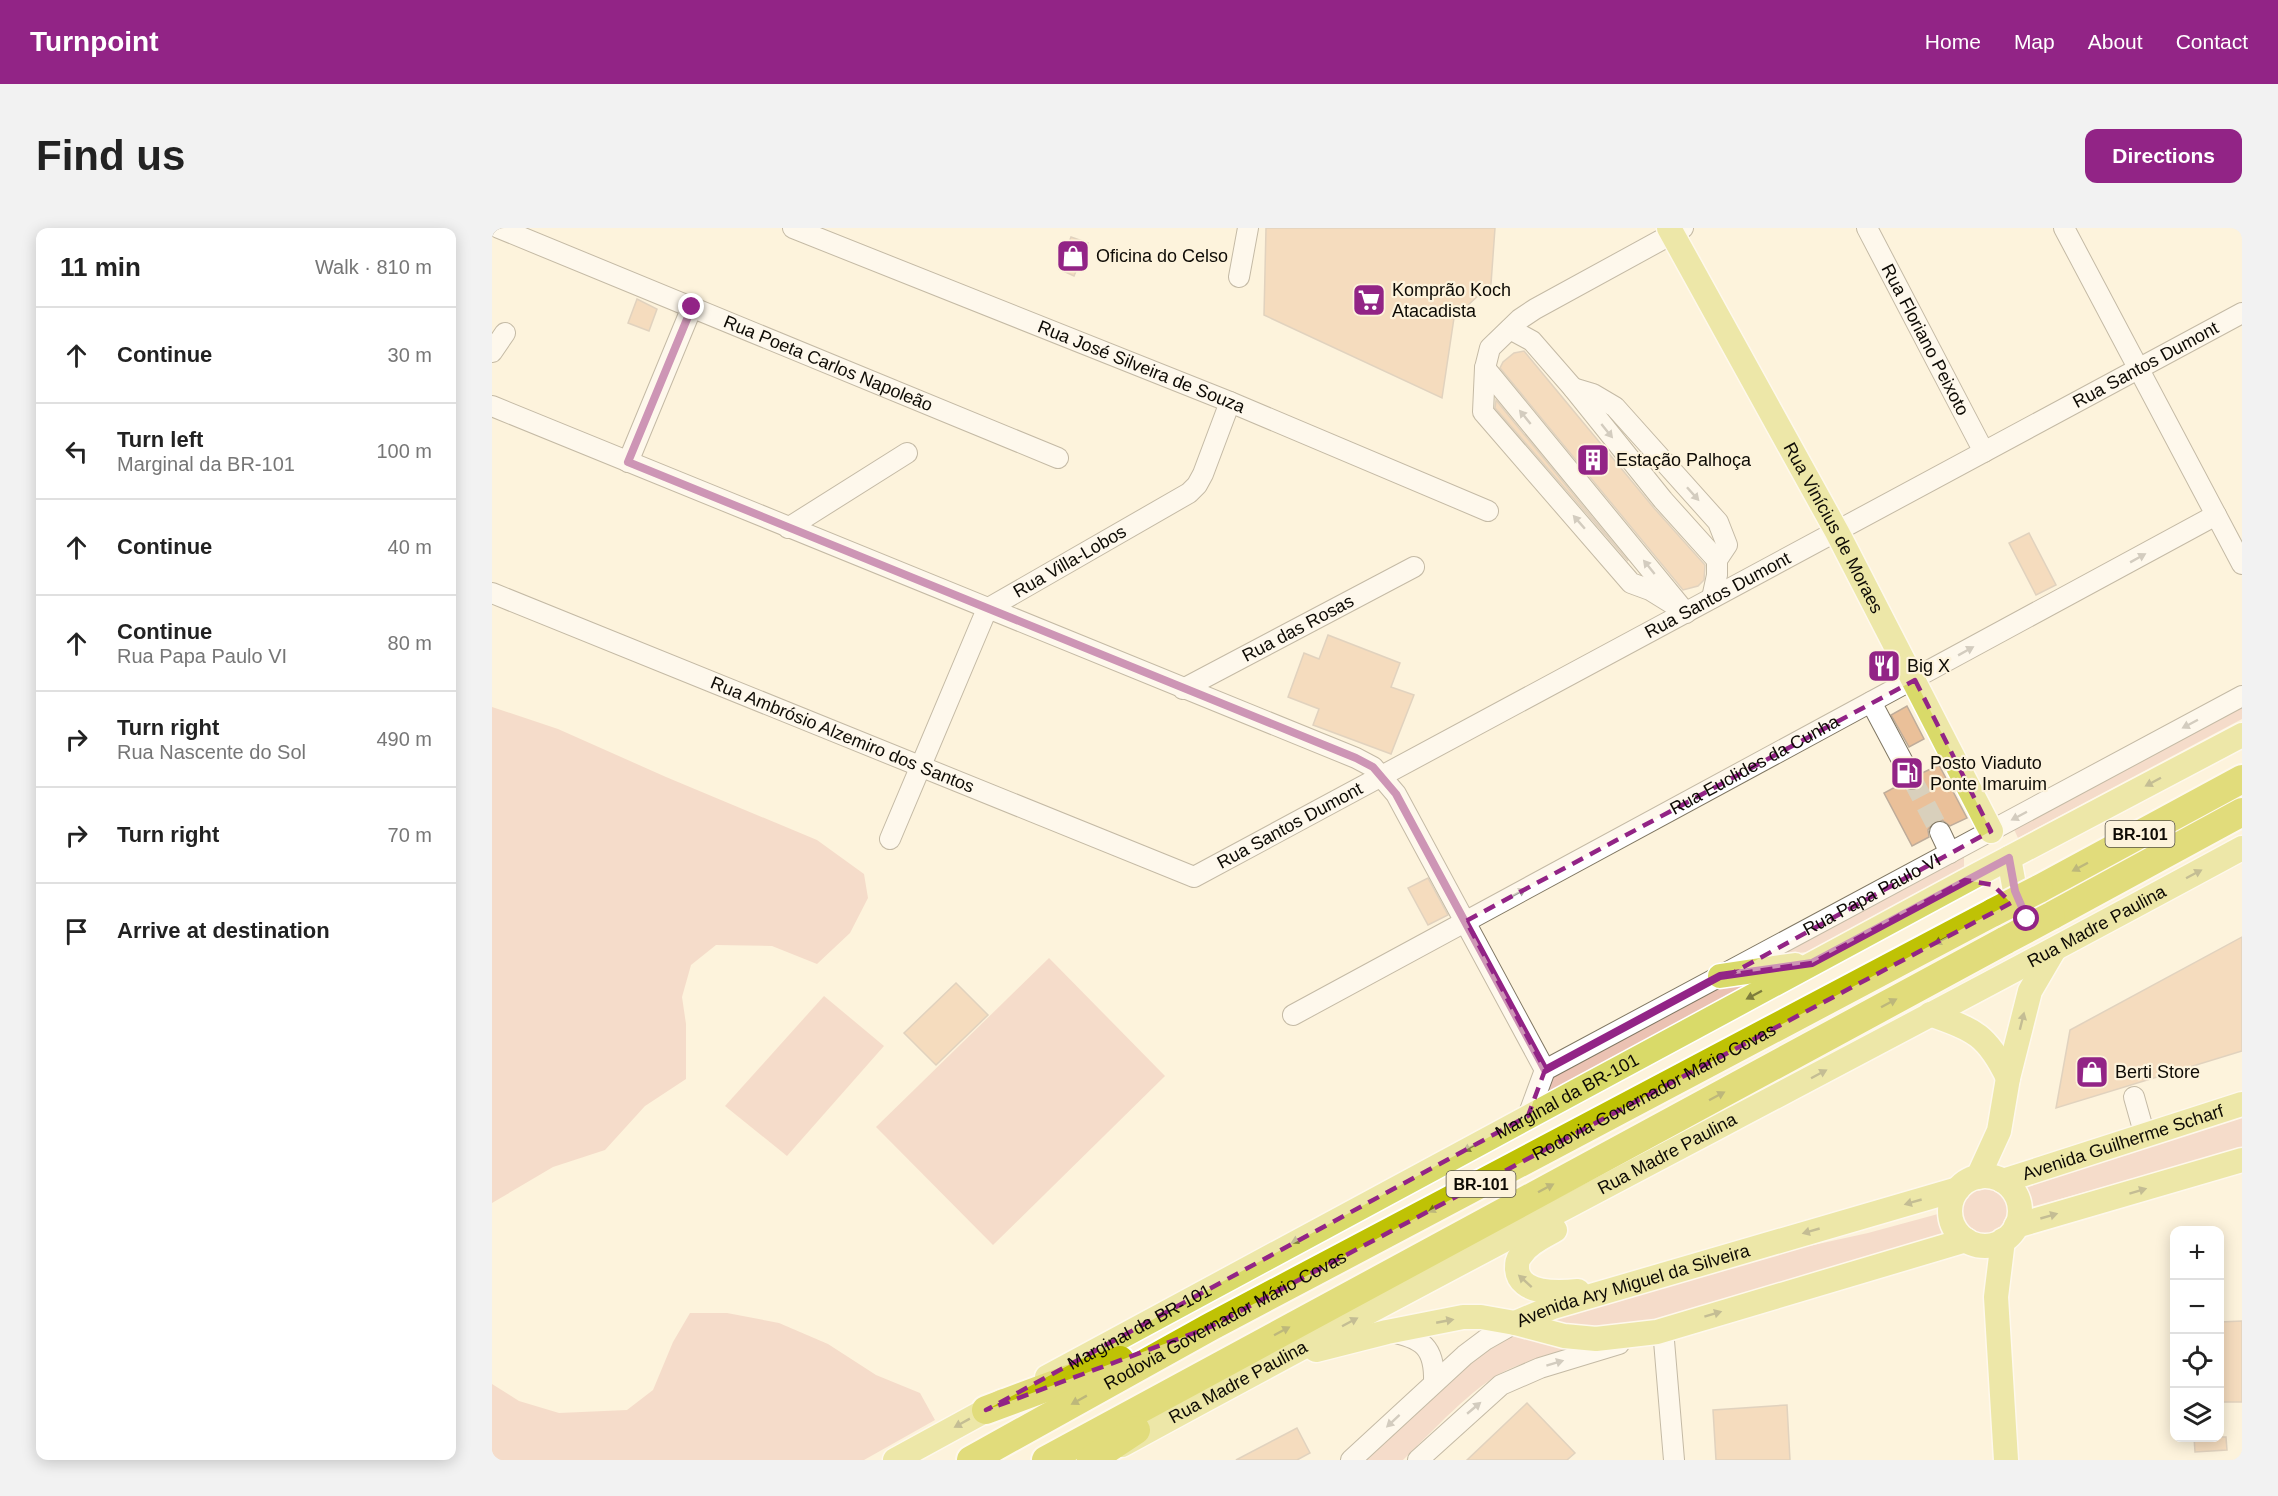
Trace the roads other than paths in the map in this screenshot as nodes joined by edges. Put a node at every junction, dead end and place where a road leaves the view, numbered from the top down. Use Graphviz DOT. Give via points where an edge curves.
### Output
graph roads {
  1 [pos="499,228"];
  2 [pos="793,228"];
  3 [pos="1248,228"];
  4 [pos="1867,228"];
  5 [pos="2064,228"];
  6 [pos="1675,230"];
  7 [pos="1239,277"];
  8 [pos="692,307"];
  9 [pos="2242,314"];
  10 [pos="1510,328"];
  11 [pos="505,333"];
  12 [pos="492,352"];
  13 [pos="1485,368"];
  14 [pos="2139,369"];
  15 [pos="1573,388"];
  16 [pos="1230,402"];
  17 [pos="492,406"];
  18 [pos="1984,452"];
  19 [pos="907,453"];
  20 [pos="1058,458"];
  21 [pos="628,462"];
  22 [pos="1488,511"];
  23 [pos="2216,515"];
  24 [pos="788,528"];
  25 [pos="1837,532"];
  26 [pos="1717,560"];
  27 [pos="2242,564"];
  28 [pos="1414,567"];
  29 [pos="492,593"];
  30 [pos="1712,598"];
  31 [pos="987,609"];
  32 [pos="1686,612"];
  33 [pos="1915,680"];
  34 [pos="1183,689"];
  35 [pos="2242,696"];
  36 [pos="1871,702"];
  37 [pos="2242,735"];
  38 [pos="919,766"];
  39 [pos="1382,776"];
  40 [pos="1912,779"];
  41 [pos="2242,779"];
  42 [pos="2242,812"];
  43 [pos="1991,831"];
  44 [pos="1940,832"];
  45 [pos="890,839"];
  46 [pos="2242,848"];
  47 [pos="1950,853"];
  48 [pos="2009,858"];
  49 [pos="1194,877"];
  50 [pos="1965,880"];
  51 [pos="1466,921"];
  52 [pos="2055,948"];
  53 [pos="2031,961"];
  54 [pos="1812,963"];
  55 [pos="1720,976"];
  56 [pos="1930,1014"];
  57 [pos="1293,1015"];
  58 [pos="1545,1070"];
  59 [pos="2008,1078"];
  60 [pos="2134,1097"];
  61 [pos="2242,1104"];
  62 [pos="1528,1116"];
  63 [pos="2145,1136"];
  64 [pos="2242,1160"];
  65 [pos="1642,1168"];
  66 [pos="1985,1181"];
  67 [pos="2010,1233"];
  68 [pos="1970,1242"];
  69 [pos="1663,1275"];
  70 [pos="1996,1297"];
  71 [pos="1515,1323"];
  72 [pos="1210,1327"];
  73 [pos="1660,1330"];
  74 [pos="1387,1332"];
  75 [pos="1254,1346"];
  76 [pos="1280,1359"];
  77 [pos="1434,1382"];
  78 [pos="986,1410"];
  79 [pos="895,1460"];
  80 [pos="971,1460"];
  81 [pos="1046,1460"];
  82 [pos="1092,1460"];
  83 [pos="1352,1460"];
  84 [pos="1418,1460"];
  85 [pos="1674,1460"];
  86 [pos="2006,1460"];
  1 -- 8 [label="street, Rua Poeta Carlos Napoleão"];
  2 -- 16 [label="street, Rua José Silveira de Souza"];
  3 -- 7 [label="street"];
  4 -- 18 [label="street, Rua Floriano Peixoto"];
  5 -- 14 [label="street"];
  6 -- 10 [label="street" via="1534,309"];
  6 -- 25 [label="main road, Rua Vinícius de Moraes"];
  8 -- 20 [label="street, Rua Poeta Carlos Napoleão"];
  8 -- 21 [label="street"];
  9 -- 14 [label="street, Rua Santos Dumont"];
  10 -- 13 [label="street" via="1490,348"];
  10 -- 15 [label="street" via="1532,341"];
  11 -- 12 [label="street"];
  32 -- 13 [label="street, one-way"];
  32 -- 13 [label="street, one-way" via="1631,583 1483,411"];
  14 -- 18 [label="street, Rua Santos Dumont"];
  14 -- 23 [label="street"];
  15 -- 26 [label="street, one-way"];
  15 -- 26 [label="street, one-way" via="1616,407 1718,522 1727,545"];
  16 -- 22 [label="street, Rua José Silveira de Souza"];
  16 -- 31 [label="street, Rua Villa-Lobos" via="1203,474 1189,493"];
  17 -- 21 [label="street"];
  18 -- 25 [label="street, Rua Santos Dumont"];
  19 -- 24 [label="street"];
  21 -- 24 [label="street"];
  23 -- 27 [label="street"];
  33 -- 23 [label="street, Rua Euclides da Cunha, one-way"];
  24 -- 31 [label="street"];
  25 -- 30 [label="street, Rua Santos Dumont"];
  25 -- 33 [label="main road, Rua Vinícius de Moraes"];
  26 -- 30 [label="street"];
  28 -- 34 [label="street, Rua das Rosas"];
  29 -- 38 [label="street, Rua Ambrósio Alzemiro dos Santos"];
  30 -- 32 [label="street, Rua Santos Dumont"];
  31 -- 34 [label="street"];
  31 -- 38 [label="street"];
  32 -- 39 [label="street, Rua Santos Dumont"];
  33 -- 36 [label="street, Rua Euclides da Cunha"];
  33 -- 43 [label="main road, Rua Vinícius de Moraes"];
  34 -- 39 [label="street" via="1356,758"];
  35 -- 43 [label="street, Rua Papa Paulo VI, one-way"];
  36 -- 40 [label="street"];
  51 -- 36 [label="street, Rua Euclides da Cunha, one-way"];
  37 -- 48 [label="main road, Marginal da BR-101, one-way"];
  38 -- 45 [label="street"];
  38 -- 49 [label="street, Rua Ambrósio Alzemiro dos Santos"];
  39 -- 49 [label="street, Rua Santos Dumont"];
  39 -- 51 [label="street" via="1396,794"];
  41 -- 72 [label="highway, Rodovia Governador Mário Covas / BR-101, one-way, bridge"];
  75 -- 42 [label="highway, Rodovia Governador Mário Covas / BR-101, one-way, bridge"];
  43 -- 47 [label="street, Rua Papa Paulo VI"];
  44 -- 47 [label="street"];
  52 -- 46 [label="main road, Rua Madre Paulina, one-way"];
  47 -- 55 [label="street, Rua Papa Paulo VI"];
  48 -- 50 [label="main road, Marginal da BR-101"];
  48 -- 52 [label="main road" via="2015,891 2027,919 2045,942"];
  50 -- 53 [label="main road" via="2002,890 2023,920"];
  50 -- 54 [label="main road, Marginal da BR-101"];
  51 -- 57 [label="street, Rua Euclides da Cunha"];
  51 -- 58 [label="street"];
  52 -- 53 [label="main road, Rua Madre Paulina"];
  59 -- 52 [label="main road, one-way" via="2030,991"];
  53 -- 56 [label="main road, Rua Madre Paulina"];
  54 -- 55 [label="main road"];
  54 -- 62 [label="main road, Marginal da BR-101, one-way"];
  55 -- 58 [label="street, Rua Papa Paulo VI"];
  56 -- 59 [label="main road" via="1986,1041"];
  65 -- 56 [label="main road, Rua Madre Paulina, one-way"];
  58 -- 62 [label="street"];
  59 -- 66 [label="main road"];
  60 -- 63 [label="street"];
  61 -- 63 [label="main road, Avenida Guilherme Scharf"];
  62 -- 78 [label="main road, Marginal da BR-101, one-way"];
  63 -- 66 [label="main road, Avenida Guilherme Scharf"];
  67 -- 64 [label="main road, one-way"];
  69 -- 65 [label="main road, one-way" via="1554,1293 1535,1289 1518,1274 1517,1262 1530,1245 1629,1182"];
  76 -- 65 [label="main road, Rua Madre Paulina, one-way"];
  66 -- 67 [label="main road" via="2011,1188 2020,1206"];
  66 -- 68 [label="main road" via="1952,1199 1952,1222"];
  66 -- 69 [label="main road, Avenida Ary Miguel da Silveira, one-way"];
  67 -- 68 [label="main road" via="1984,1246"];
  67 -- 70 [label="main road"];
  68 -- 70 [label="main road"];
  73 -- 68 [label="main road, one-way"];
  69 -- 71 [label="main road, Avenida Ary Miguel da Silveira" via="1553,1307"];
  70 -- 86 [label="main road"];
  71 -- 73 [label="main road" via="1564,1336 1596,1339"];
  74 -- 71 [label="main road, one-way" via="1463,1317"];
  71 -- 77 [label="street, Avenida Ary Miguel da Silveira" via="1478,1345"];
  72 -- 78 [label="highway"];
  72 -- 80 [label="highway, Rodovia Governador Mário Covas / BR-101, one-way"];
  84 -- 73 [label="street, one-way" via="1501,1385"];
  73 -- 85 [label="street"];
  74 -- 76 [label="main road"];
  74 -- 77 [label="street" via="1415,1339 1426,1347 1433,1359"];
  75 -- 81 [label="highway, Rodovia Governador Mário Covas / BR-101"];
  75 -- 82 [label="highway"];
  76 -- 82 [label="main road, Rua Madre Paulina"];
  77 -- 83 [label="street, Avenida Ary Miguel da Silveira, one-way"];
  78 -- 79 [label="main road, Marginal da BR-101, one-way"];
}
